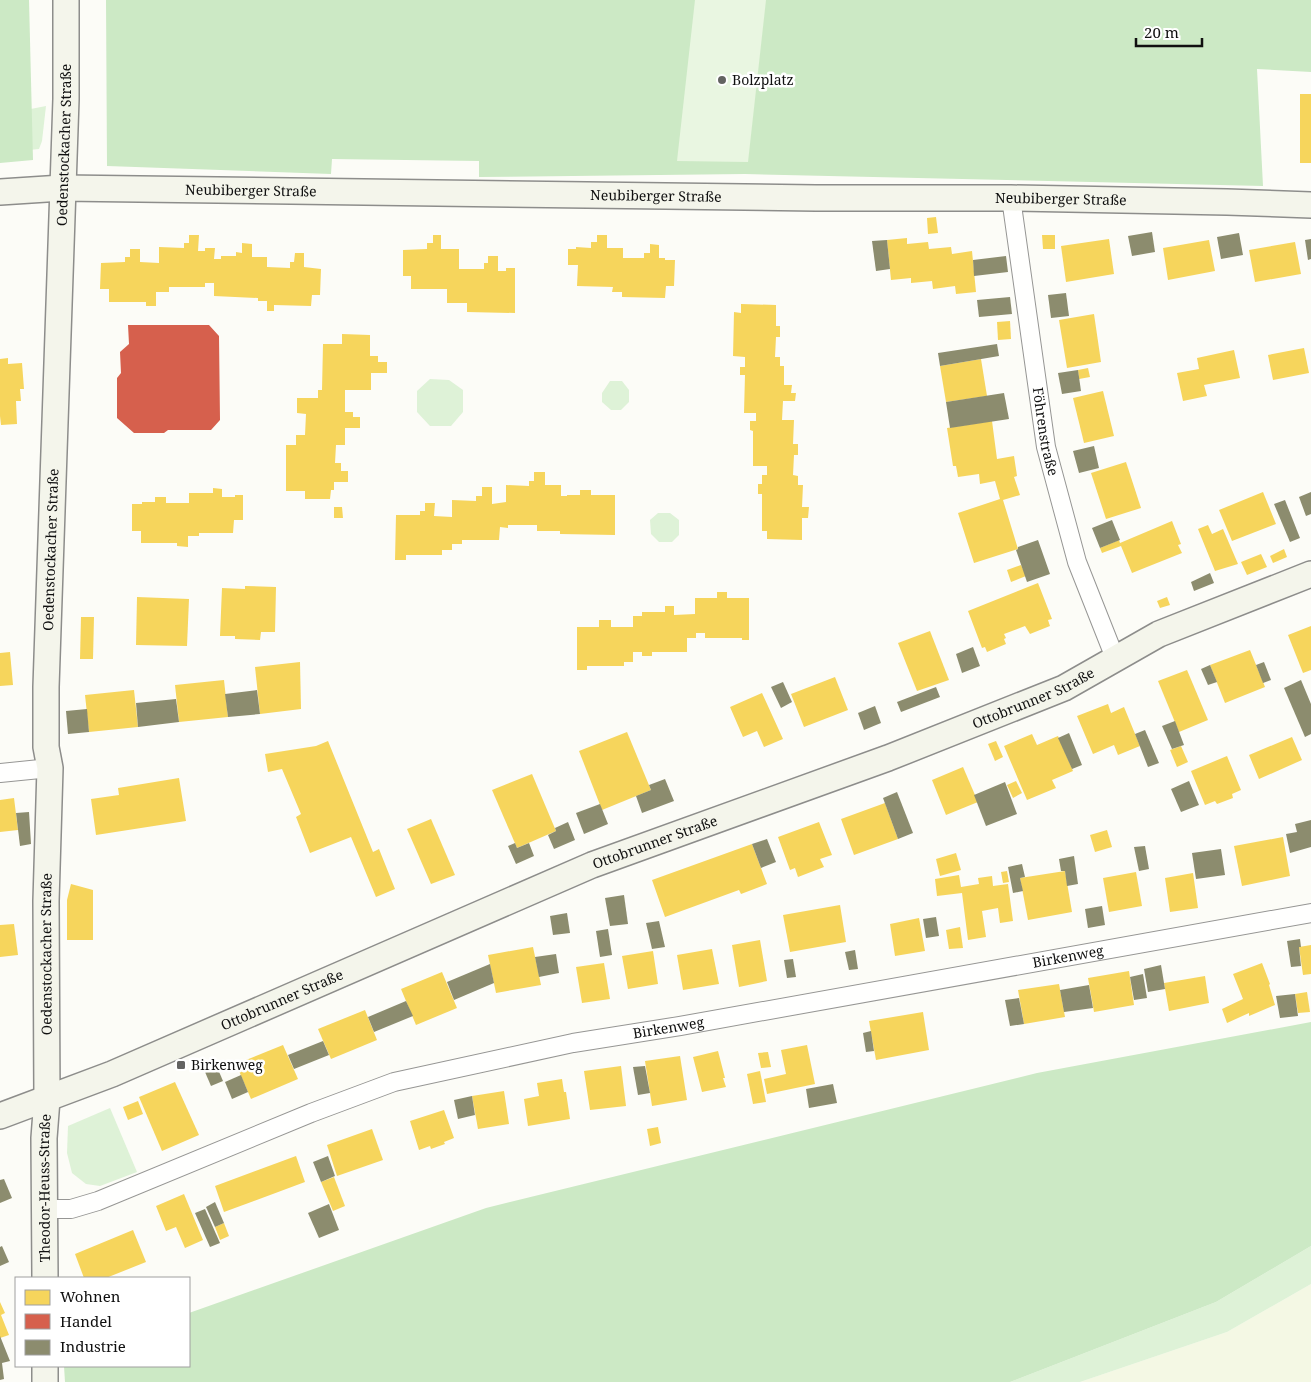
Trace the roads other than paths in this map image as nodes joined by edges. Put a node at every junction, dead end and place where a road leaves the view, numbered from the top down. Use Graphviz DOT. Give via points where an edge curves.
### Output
graph roads {
  1 [pos="66,0"];
  2 [pos="62,188"];
  3 [pos="0,192"];
  4 [pos="1011,198"];
  5 [pos="1311,205"];
  6 [pos="1311,574"];
  7 [pos="1115,658"];
  8 [pos="50,768"];
  9 [pos="0,773"];
  10 [pos="1311,912"];
  11 [pos="48,1099"];
  12 [pos="0,1116"];
  13 [pos="46,1209"];
  14 [pos="45,1277"];
  15 [pos="45,1367"];
  16 [pos="45,1382"];
  1 -- 2 [label="street, Oedenstockacher Straße"];
  2 -- 3 [label="street, Neubiberger Straße"];
  2 -- 4 [label="street, Neubiberger Straße"];
  2 -- 8 [label="street, Oedenstockacher Straße" via="46,668 46,747"];
  4 -- 5 [label="street, Neubiberger Straße"];
  4 -- 7 [label="street, Föhrenstraße" via="1046,447 1077,562"];
  6 -- 7 [label="street, Ottobrunner Straße" via="1159,634"];
  7 -- 11 [label="street, Ottobrunner Straße" via="1064,688 888,758 592,865 176,1047"];
  8 -- 9 [label="street"];
  8 -- 11 [label="street, Oedenstockacher Straße" via="46,901"];
  10 -- 13 [label="street, Birkenweg" via="573,1044 394,1082 98,1201 71,1210"];
  11 -- 12 [label="street, Ottobrunner Straße"];
  11 -- 13 [label="street, Theodor-Heuss-Straße" via="44,1138"];
  13 -- 14 [label="street, Theodor-Heuss-Straße"];
  15 -- 16 [label="street"];
}
